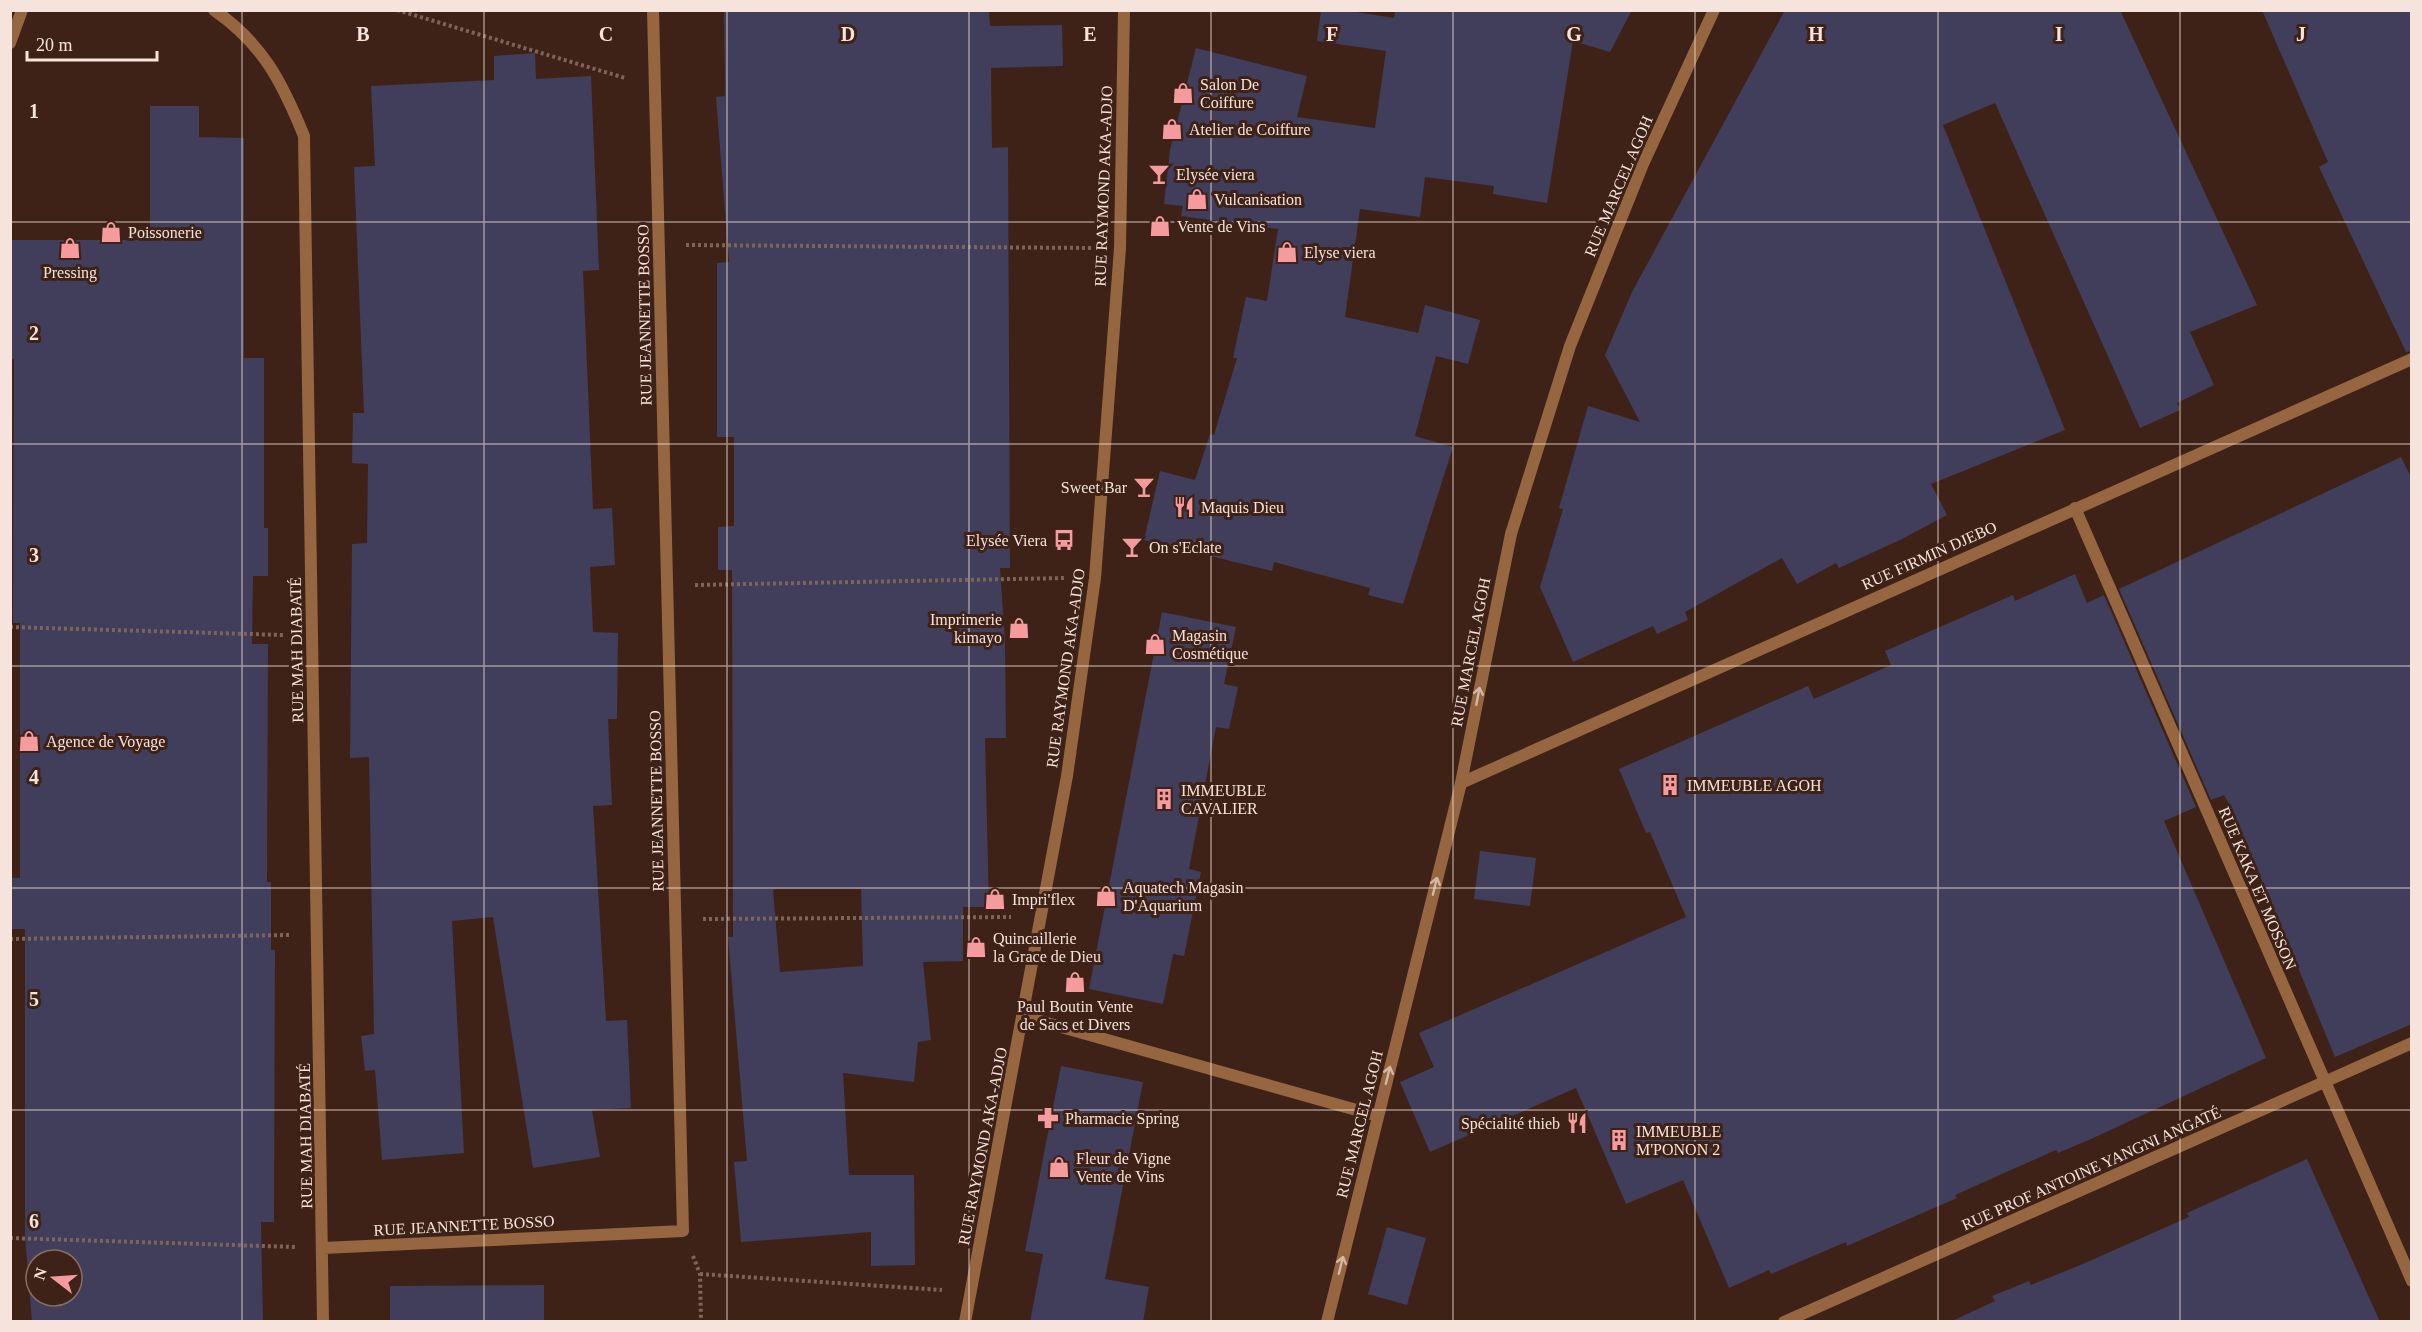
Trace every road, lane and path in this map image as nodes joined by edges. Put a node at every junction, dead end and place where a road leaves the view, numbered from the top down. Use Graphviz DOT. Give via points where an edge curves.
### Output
graph roads {
  1 [pos="22,10"];
  2 [pos="214,10"];
  3 [pos="397,10"];
  4 [pos="653,10"];
  5 [pos="1124,10"];
  6 [pos="1714,10"];
  7 [pos="10,43"];
  8 [pos="655,86"];
  9 [pos="658,245"];
  10 [pos="1120,248"];
  11 [pos="2412,359"];
  12 [pos="2075,507"];
  13 [pos="1095,578"];
  14 [pos="668,585"];
  15 [pos="10,627"];
  16 [pos="312,636"];
  17 [pos="1461,783"];
  18 [pos="1041,916"];
  19 [pos="675,920"];
  20 [pos="318,934"];
  21 [pos="10,939"];
  22 [pos="1022,1016"];
  23 [pos="2412,1043"];
  24 [pos="2324,1083"];
  25 [pos="1378,1116"];
  26 [pos="683,1231"];
  27 [pos="10,1238"];
  28 [pos="323,1248"];
  29 [pos="700,1274"];
  30 [pos="2412,1281"];
  31 [pos="971,1292"];
  32 [pos="323,1322"];
  33 [pos="701,1322"];
  34 [pos="965,1322"];
  35 [pos="1327,1322"];
  36 [pos="1784,1322"];
  1 -- 7 [label="street"];
  2 -- 16 [label="street, RUE MAH DIABATÉ" via="240,28 282,83 304,136"];
  3 -- 8 [label="path"];
  4 -- 8 [label="street, RUE JEANNETTE BOSSO"];
  5 -- 10 [label="street, RUE RAYMOND AKA-ADJO"];
  17 -- 6 [label="street, RUE MARCEL AGOH, one-way" via="1511,534 1570,346 1643,164"];
  8 -- 9 [label="street, RUE JEANNETTE BOSSO"];
  9 -- 10 [label="path"];
  9 -- 14 [label="street, RUE JEANNETTE BOSSO"];
  10 -- 13 [label="street, RUE RAYMOND AKA-ADJO"];
  11 -- 12 [label="street, RUE FIRMIN DJEBO"];
  12 -- 17 [label="street, RUE FIRMIN DJEBO"];
  12 -- 24 [label="street, RUE KAKA ET MOSSON"];
  13 -- 14 [label="path"];
  13 -- 18 [label="street, RUE RAYMOND AKA-ADJO" via="1067,776"];
  14 -- 19 [label="street, RUE JEANNETTE BOSSO"];
  15 -- 16 [label="path"];
  16 -- 20 [label="street, RUE MAH DIABATÉ"];
  25 -- 17 [label="street, RUE MARCEL AGOH, one-way"];
  18 -- 19 [label="path"];
  18 -- 22 [label="street, RUE RAYMOND AKA-ADJO"];
  19 -- 26 [label="street, RUE JEANNETTE BOSSO"];
  20 -- 21 [label="path"];
  20 -- 28 [label="street, RUE MAH DIABATÉ"];
  22 -- 25 [label="street"];
  22 -- 31 [label="street, RUE RAYMOND AKA-ADJO"];
  23 -- 24 [label="street, RUE PROF ANTOINE YANGNI ANGATÉ"];
  24 -- 30 [label="street, RUE KAKA ET MOSSON"];
  24 -- 36 [label="street, RUE PROF ANTOINE YANGNI ANGATÉ"];
  35 -- 25 [label="street, RUE MARCEL AGOH, one-way"];
  26 -- 28 [label="street, RUE JEANNETTE BOSSO"];
  26 -- 29 [label="path"];
  27 -- 28 [label="path"];
  28 -- 32 [label="street, RUE MAH DIABATÉ"];
  29 -- 31 [label="path"];
  29 -- 33 [label="path"];
  31 -- 34 [label="street, RUE RAYMOND AKA-ADJO"];
}
